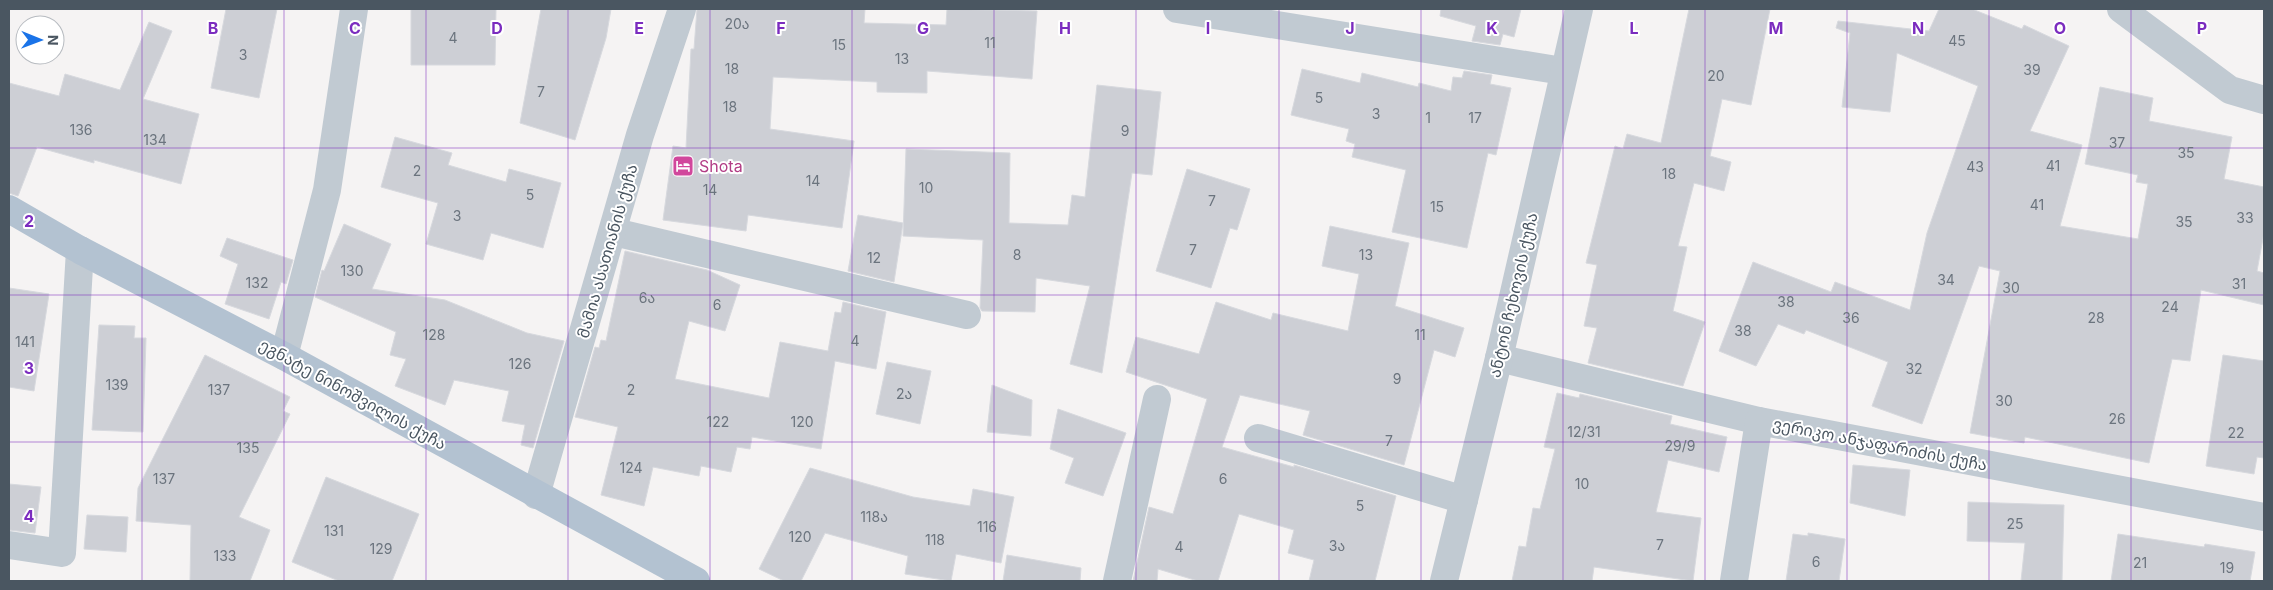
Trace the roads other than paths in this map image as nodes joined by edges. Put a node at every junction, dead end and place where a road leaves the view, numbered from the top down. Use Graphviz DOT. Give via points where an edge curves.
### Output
graph roads {
  1 [pos="354,9"];
  2 [pos="682,9"];
  3 [pos="1177,9"];
  4 [pos="1579,9"];
  5 [pos="2121,9"];
  6 [pos="1563,71"];
  7 [pos="2264,100"];
  8 [pos="9,209"];
  9 [pos="614,232"];
  10 [pos="80,250"];
  11 [pos="967,315"];
  12 [pos="284,356"];
  13 [pos="1499,358"];
  14 [pos="1157,399"];
  15 [pos="1759,421"];
  16 [pos="1258,438"];
  17 [pos="536,495"];
  18 [pos="1464,500"];
  19 [pos="2264,518"];
  20 [pos="9,544"];
  21 [pos="696,581"];
  22 [pos="1117,581"];
  23 [pos="1444,581"];
  24 [pos="1734,581"];
  1 -- 12 [label="street" via="327,190"];
  2 -- 9 [label="street, მამია ასათიანის ქუჩა" via="640,135"];
  3 -- 6 [label="street"];
  4 -- 6 [label="street, ანტონ ჩეხოვის ქუჩა"];
  5 -- 7 [label="street" via="2230,90"];
  6 -- 13 [label="street, ანტონ ჩეხოვის ქუჩა"];
  8 -- 10 [label="main road, ეგნატე ნინოშვილის ქუჩა"];
  9 -- 11 [label="street"];
  9 -- 17 [label="street, მამია ასათიანის ქუჩა"];
  10 -- 12 [label="main road, ეგნატე ნინოშვილის ქუჩა"];
  10 -- 20 [label="street" via="62,553"];
  12 -- 17 [label="main road, ეგნატე ნინოშვილის ქუჩა"];
  13 -- 15 [label="street, ვერიკო ანჯაფარიძის ქუჩა"];
  13 -- 18 [label="street, ანტონ ჩეხოვის ქუჩა"];
  14 -- 22 [label="street"];
  15 -- 19 [label="street, ვერიკო ანჯაფარიძის ქუჩა"];
  15 -- 24 [label="street"];
  16 -- 18 [label="street"];
  17 -- 21 [label="main road, ეგნატე ნინოშვილის ქუჩა"];
  18 -- 23 [label="street, ანტონ ჩეხოვის ქუჩა"];
}
